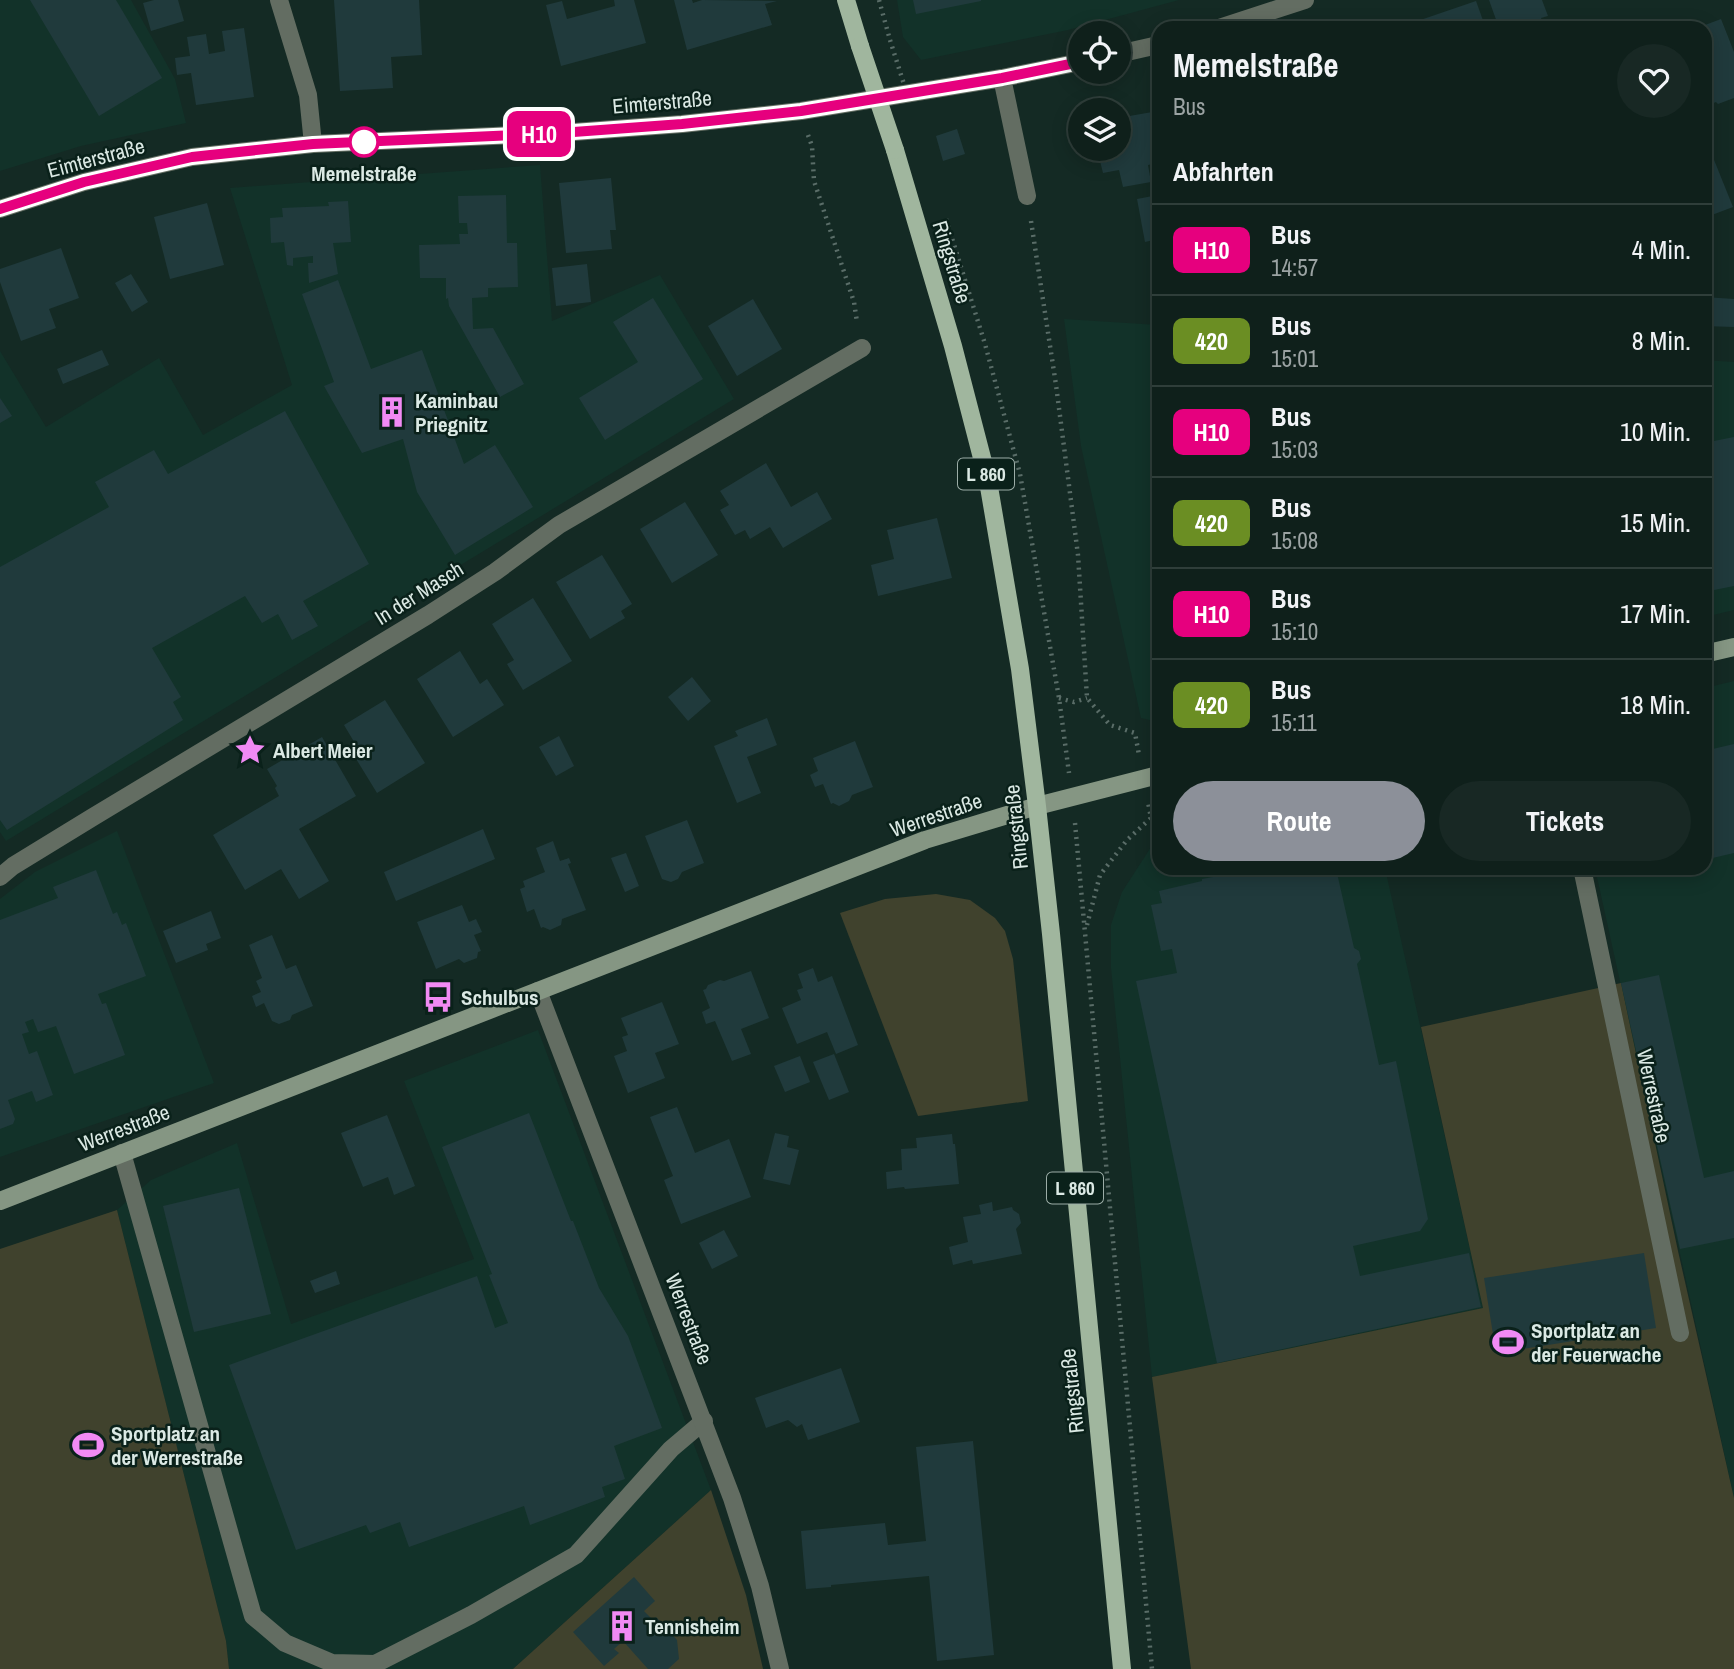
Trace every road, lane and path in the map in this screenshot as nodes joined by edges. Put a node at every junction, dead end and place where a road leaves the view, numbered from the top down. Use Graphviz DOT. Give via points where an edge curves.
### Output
graph roads {
  1 [pos="279,0"];
  2 [pos="846,0"];
  3 [pos="879,0"];
  4 [pos="1306,0"];
  5 [pos="1241,21"];
  6 [pos="890,40"];
  7 [pos="1152,46"];
  8 [pos="1131,51"];
  9 [pos="1068,64"];
  10 [pos="1002,78"];
  11 [pos="801,111"];
  12 [pos="313,144"];
  13 [pos="1027,196"];
  14 [pos="0,209"];
  15 [pos="862,348"];
  16 [pos="1734,647"];
  17 [pos="1712,652"];
  18 [pos="1059,698"];
  19 [pos="1087,698"];
  20 [pos="1151,777"];
  21 [pos="1037,806"];
  22 [pos="1583,875"];
  23 [pos="0,877"];
  24 [pos="1086,930"];
  25 [pos="1051,934"];
  26 [pos="538,991"];
  27 [pos="122,1153"];
  28 [pos="0,1201"];
  29 [pos="1680,1333"];
  30 [pos="704,1421"];
  31 [pos="780,1669"];
  32 [pos="1122,1669"];
  33 [pos="1152,1669"];
  1 -- 12 [label="street" via="308,95"];
  2 -- 21 [label="main road, Ringstraße / L 860, bridge" via="953,346 988,481 1020,668"];
  3 -- 6 [label="path"];
  4 -- 5 [label="street"];
  7 -- 8 [label="street"];
  9 -- 10 [label="street, Eimterstraße"];
  10 -- 11 [label="street, Eimterstraße"];
  10 -- 13 [label="street"];
  11 -- 12 [label="street, Eimterstraße" via="560,133"];
  11 -- 15 [label="path" via="812,146 814,181 854,302"];
  12 -- 14 [label="street, Eimterstraße" via="192,157 84,182"];
  13 -- 19 [label="path" via="1076,542"];
  15 -- 23 [label="street, In der Masch" via="559,525 428,615"];
  16 -- 17 [label="main road"];
  18 -- 19 [label="path" via="1074,702"];
  19 -- 20 [label="path" via="1110,725 1135,733"];
  20 -- 21 [label="main road, Werrestraße"];
  20 -- 24 [label="path" via="1151,818 1100,875"];
  21 -- 25 [label="main road, Ringstraße / L 860"];
  21 -- 26 [label="main road, Werrestraße" via="925,840"];
  22 -- 29 [label="street, Werrestraße"];
  24 -- 25 [label="path"];
  24 -- 33 [label="path"];
  25 -- 32 [label="main road, Ringstraße / L 860"];
  26 -- 27 [label="main road, Werrestraße"];
  26 -- 30 [label="street, Werrestraße"];
  27 -- 28 [label="main road, Werrestraße"];
  27 -- 30 [label="street" via="254,1616 285,1643 332,1663 375,1664 471,1615 576,1555 671,1449"];
  30 -- 31 [label="street, Werrestraße" via="760,1586"];
}
